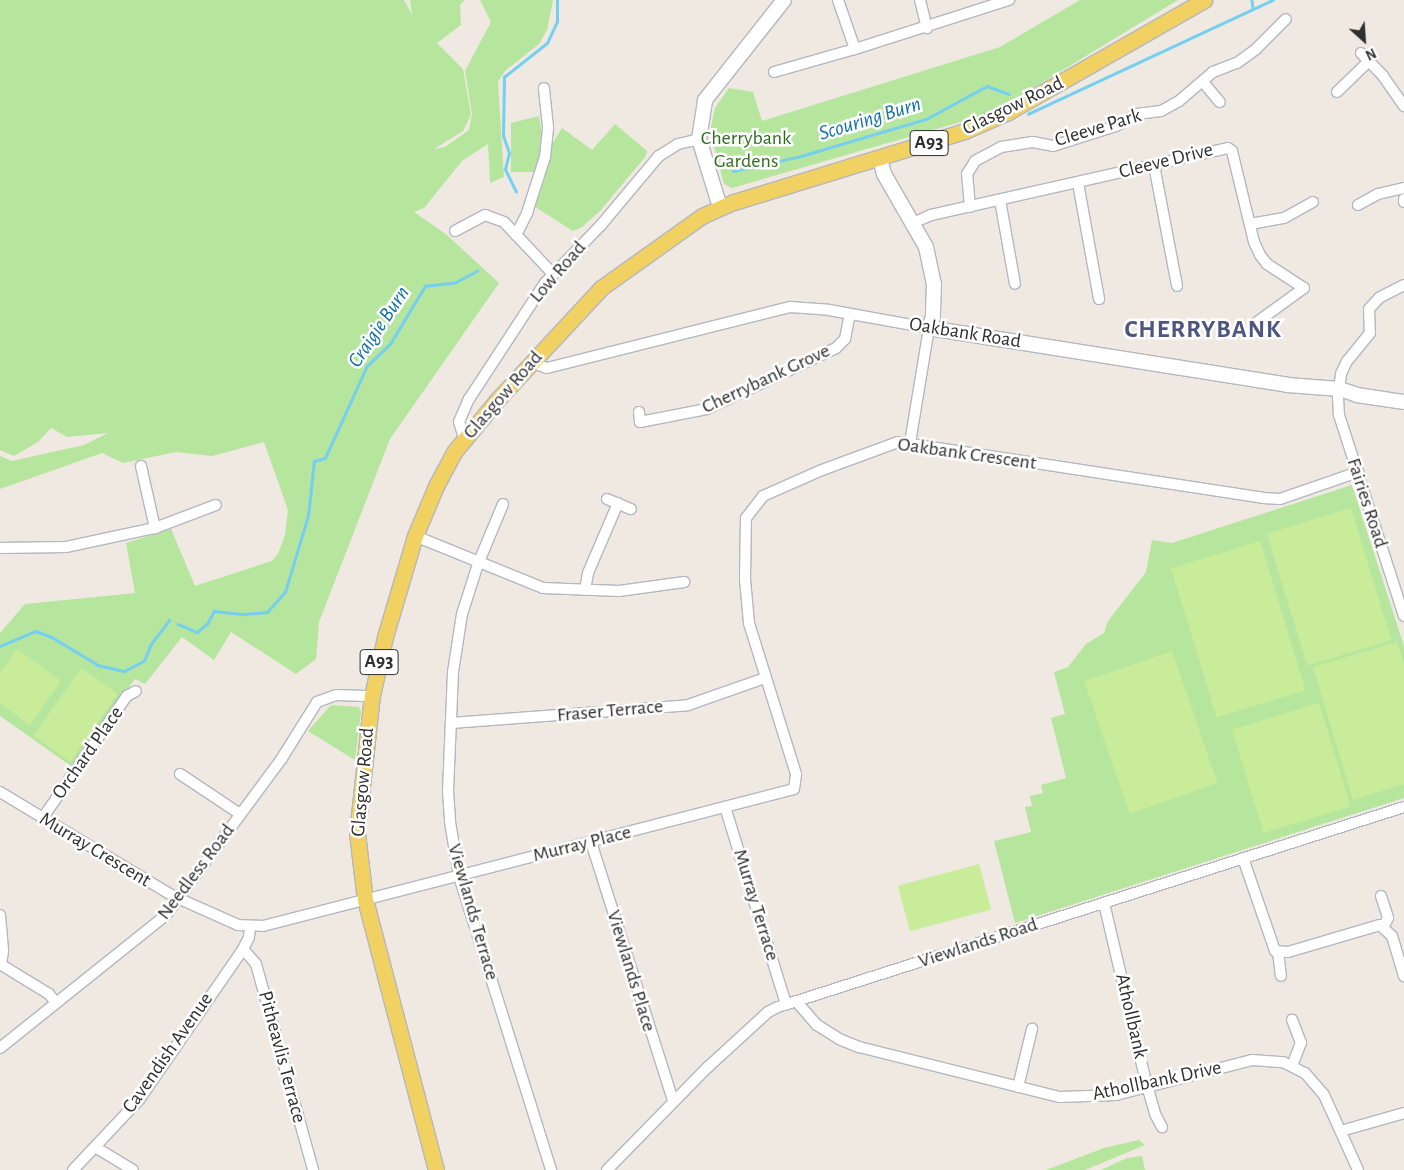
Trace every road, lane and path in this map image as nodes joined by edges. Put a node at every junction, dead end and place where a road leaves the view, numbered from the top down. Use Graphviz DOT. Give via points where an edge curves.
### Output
graph roads {
  1 [pos="784,0"];
  2 [pos="838,0"];
  3 [pos="920,0"];
  4 [pos="1009,0"];
  5 [pos="1204,0"];
  6 [pos="1286,19"];
  7 [pos="927,28"];
  8 [pos="855,49"];
  9 [pos="1361,52"];
  10 [pos="1368,61"];
  11 [pos="774,72"];
  12 [pos="1203,82"];
  13 [pos="544,88"];
  14 [pos="1337,92"];
  15 [pos="1220,102"];
  16 [pos="1404,106"];
  17 [pos="699,139"];
  18 [pos="880,158"];
  19 [pos="1154,165"];
  20 [pos="1078,183"];
  21 [pos="1404,188"];
  22 [pos="1000,200"];
  23 [pos="1313,202"];
  24 [pos="1358,205"];
  25 [pos="720,207"];
  26 [pos="970,207"];
  27 [pos="913,224"];
  28 [pos="1250,224"];
  29 [pos="455,231"];
  30 [pos="516,235"];
  31 [pos="553,274"];
  32 [pos="1015,284"];
  33 [pos="1404,285"];
  34 [pos="1178,286"];
  35 [pos="1099,299"];
  36 [pos="850,314"];
  37 [pos="1257,322"];
  38 [pos="929,328"];
  39 [pos="531,362"];
  40 [pos="1340,389"];
  41 [pos="1404,402"];
  42 [pos="639,412"];
  43 [pos="464,438"];
  44 [pos="910,443"];
  45 [pos="141,466"];
  46 [pos="1358,472"];
  47 [pos="607,499"];
  48 [pos="618,503"];
  49 [pos="503,504"];
  50 [pos="216,505"];
  51 [pos="631,509"];
  52 [pos="154,528"];
  53 [pos="415,536"];
  54 [pos="0,548"];
  55 [pos="479,560"];
  56 [pos="684,582"];
  57 [pos="585,590"];
  58 [pos="1404,616"];
  59 [pos="766,678"];
  60 [pos="136,691"];
  61 [pos="372,696"];
  62 [pos="451,723"];
  63 [pos="180,774"];
  64 [pos="797,785"];
  65 [pos="0,792"];
  66 [pos="725,807"];
  67 [pos="1404,807"];
  68 [pos="240,814"];
  69 [pos="42,819"];
  70 [pos="591,842"];
  71 [pos="1243,858"];
  72 [pos="459,876"];
  73 [pos="1381,896"];
  74 [pos="178,898"];
  75 [pos="365,900"];
  76 [pos="1104,903"];
  77 [pos="0,915"];
  78 [pos="1384,926"];
  79 [pos="250,927"];
  80 [pos="242,949"];
  81 [pos="1278,952"];
  82 [pos="0,965"];
  83 [pos="1281,976"];
  84 [pos="1404,976"];
  85 [pos="791,1002"];
  86 [pos="56,1003"];
  87 [pos="1292,1020"];
  88 [pos="1032,1029"];
  89 [pos="0,1048"];
  90 [pos="1292,1066"];
  91 [pos="1018,1086"];
  92 [pos="1148,1086"];
  93 [pos="673,1100"];
  94 [pos="1404,1113"];
  95 [pos="1162,1127"];
  96 [pos="1341,1131"];
  97 [pos="95,1147"];
  98 [pos="611,1169"];
  99 [pos="73,1170"];
  100 [pos="133,1170"];
  101 [pos="313,1170"];
  102 [pos="436,1170"];
  103 [pos="551,1170"];
  104 [pos="1358,1170"];
  1 -- 17 [label="street" via="705,100"];
  2 -- 8 [label="street"];
  3 -- 7 [label="street"];
  4 -- 7 [label="street"];
  5 -- 18 [label="main road, Glasgow Road / A93" via="1008,112 965,131"];
  6 -- 12 [label="street, Cleeve Park" via="1256,49 1214,72"];
  7 -- 8 [label="street"];
  8 -- 11 [label="street"];
  9 -- 10 [label="street"];
  10 -- 14 [label="street"];
  10 -- 16 [label="street"];
  12 -- 15 [label="street"];
  12 -- 26 [label="street, Cleeve Park" via="1161,111 1137,114 1116,126 1054,146 1033,142 1001,148 975,161 968,174"];
  13 -- 30 [label="street" via="548,127 545,157 528,213"];
  17 -- 25 [label="street"];
  17 -- 31 [label="street, Low Road" via="673,146 659,156 601,225"];
  18 -- 25 [label="main road, Glasgow Road / A93"];
  18 -- 27 [label="street" via="884,174"];
  19 -- 20 [label="street, Cleeve Drive"];
  19 -- 28 [label="street, Cleeve Drive" via="1228,148 1232,151"];
  19 -- 34 [label="street"];
  20 -- 22 [label="street, Cleeve Drive"];
  20 -- 35 [label="street"];
  21 -- 24 [label="street" via="1378,194"];
  22 -- 26 [label="street, Cleeve Drive"];
  22 -- 32 [label="street"];
  23 -- 28 [label="street" via="1284,218"];
  25 -- 39 [label="main road, Glasgow Road / A93" via="609,281"];
  26 -- 27 [label="street, Cleeve Drive" via="931,215"];
  27 -- 38 [label="street" via="926,247 932,268 934,302"];
  28 -- 37 [label="street, Cleeve Drive" via="1254,242 1268,264 1304,288"];
  29 -- 30 [label="street" via="485,215 504,222"];
  30 -- 31 [label="street"];
  31 -- 43 [label="street, Low Road" via="520,318 469,399 459,422"];
  33 -- 40 [label="street, Fairies Road" via="1379,298 1369,309 1370,333 1346,361"];
  36 -- 38 [label="street, Oakbank Road"];
  36 -- 39 [label="street, Oakbank Road" via="790,307 547,368"];
  36 -- 42 [label="street, Cherrybank Grove" via="845,339 836,348 707,409 640,422"];
  38 -- 40 [label="street, Oakbank Road" via="1287,385"];
  38 -- 44 [label="street"];
  39 -- 43 [label="main road, Glasgow Road / A93"];
  40 -- 41 [label="street, Oakbank Road" via="1356,395"];
  40 -- 46 [label="street, Fairies Road" via="1339,415"];
  43 -- 53 [label="main road, Glasgow Road / A93" via="440,476"];
  44 -- 46 [label="street, Oakbank Crescent" via="1263,498 1280,499"];
  44 -- 59 [label="street, Oakbank Crescent" via="880,446 763,496 746,518 746,606"];
  45 -- 52 [label="street"];
  46 -- 58 [label="street, Fairies Road"];
  47 -- 48 [label="street"];
  48 -- 51 [label="street"];
  48 -- 57 [label="street" via="588,573"];
  49 -- 55 [label="street, Viewlands Terrace"];
  50 -- 52 [label="street"];
  52 -- 54 [label="street" via="66,547"];
  53 -- 55 [label="street"];
  53 -- 61 [label="main road, Glasgow Road / A93" via="385,637"];
  55 -- 57 [label="street" via="536,586"];
  55 -- 62 [label="street, Viewlands Terrace" via="462,614 453,672"];
  56 -- 57 [label="street" via="619,591"];
  59 -- 62 [label="street, Fraser Terrace" via="688,705"];
  59 -- 64 [label="street, Oakbank Crescent"];
  60 -- 69 [label="street, Orchard Place" via="127,696"];
  61 -- 68 [label="street, Needless Road" via="336,695 317,702"];
  61 -- 75 [label="main road, Glasgow Road / A93" via="358,822 358,860"];
  62 -- 72 [label="street, Viewlands Terrace" via="448,791"];
  63 -- 68 [label="street"];
  64 -- 66 [label="street, Murray Place" via="788,791"];
  65 -- 69 [label="street, Murray Crescent"];
  66 -- 70 [label="street, Murray Place"];
  66 -- 85 [label="street, Murray Terrace"];
  67 -- 71 [label="street, Viewlands Road"];
  68 -- 74 [label="street, Needless Road"];
  69 -- 74 [label="street, Murray Crescent"];
  70 -- 72 [label="street, Murray Place"];
  70 -- 93 [label="street, Viewlands Place"];
  71 -- 76 [label="street, Viewlands Road"];
  71 -- 81 [label="street" via="1270,943"];
  72 -- 75 [label="street, Murray Place"];
  72 -- 103 [label="street, Viewlands Terrace"];
  73 -- 78 [label="street" via="1388,918"];
  74 -- 79 [label="street, Murray Crescent"];
  74 -- 86 [label="street, Needless Road" via="160,921"];
  75 -- 79 [label="street"];
  75 -- 102 [label="main road, Glasgow Road / A93"];
  76 -- 85 [label="street, Viewlands Road"];
  76 -- 92 [label="street, Athollbank"];
  77 -- 82 [label="street" via="3,951"];
  78 -- 81 [label="street"];
  78 -- 84 [label="street" via="1392,936"];
  79 -- 80 [label="street, Cavendish Avenue"];
  80 -- 97 [label="street, Cavendish Avenue" via="139,1100"];
  80 -- 101 [label="street, Pitheavlis Terrace" via="256,964"];
  81 -- 83 [label="street"];
  82 -- 86 [label="street" via="48,994"];
  85 -- 91 [label="street, Athollbank Drive" via="810,1020 839,1039"];
  85 -- 93 [label="street, Viewlands Road" via="768,1012"];
  86 -- 89 [label="street, Needless Road"];
  87 -- 90 [label="street" via="1301,1044"];
  88 -- 91 [label="street"];
  90 -- 92 [label="street, Athollbank Drive" via="1272,1060 1252,1060"];
  90 -- 96 [label="street, Athollbank Drive" via="1318,1087"];
  91 -- 92 [label="street, Athollbank Drive" via="1052,1096 1080,1098 1116,1095"];
  92 -- 95 [label="street, Athollbank"];
  93 -- 98 [label="street, Viewlands Road"];
  94 -- 96 [label="street"];
  96 -- 104 [label="street, Athollbank Drive"];
  97 -- 99 [label="street, Cavendish Avenue"];
  97 -- 100 [label="street"];
}
